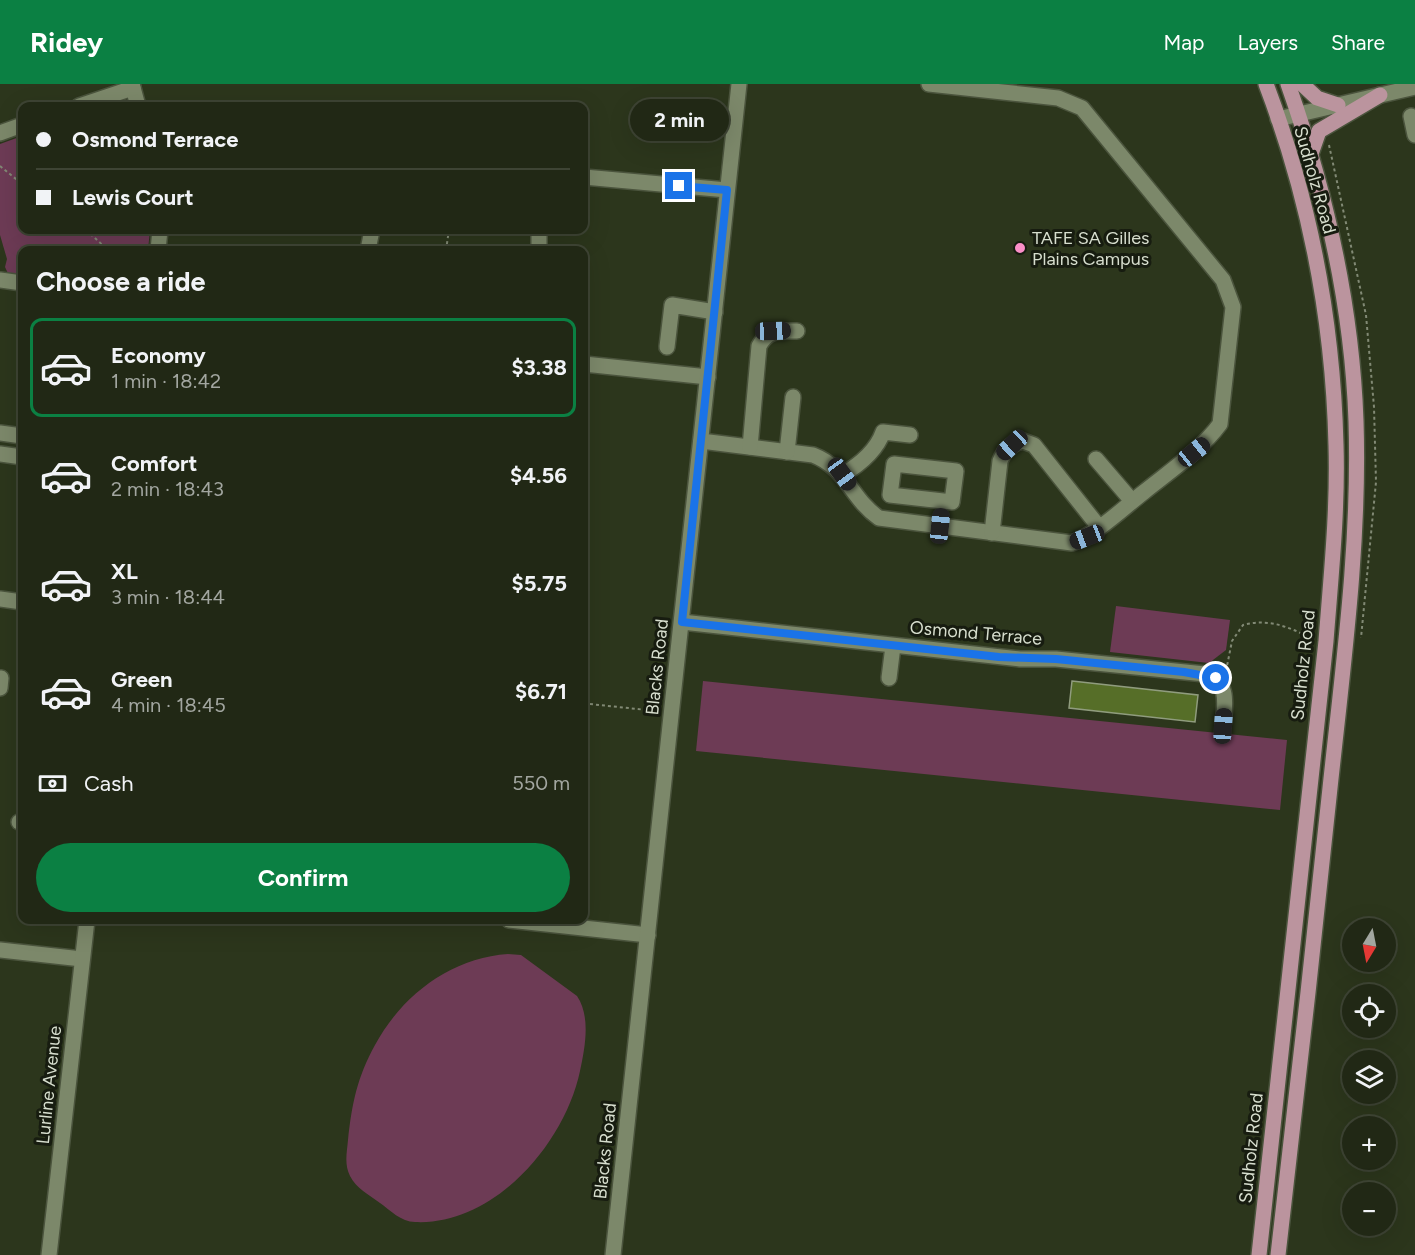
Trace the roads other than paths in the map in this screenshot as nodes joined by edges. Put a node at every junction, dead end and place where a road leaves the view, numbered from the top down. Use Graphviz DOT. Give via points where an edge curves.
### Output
graph roads {
  1 [pos="739,84"];
  2 [pos="929,84"];
  3 [pos="1266,84"];
  4 [pos="1288,84"];
  5 [pos="1302,84"];
  6 [pos="132,86"];
  7 [pos="1415,87"];
  8 [pos="1380,95"];
  9 [pos="90,102"];
  10 [pos="137,102"];
  11 [pos="1338,105"];
  12 [pos="1299,114"];
  13 [pos="1410,116"];
  14 [pos="1278,119"];
  15 [pos="18,127"];
  16 [pos="0,133"];
  17 [pos="1415,135"];
  18 [pos="1312,151"];
  19 [pos="588,177"];
  20 [pos="727,190"];
  21 [pos="0,280"];
  22 [pos="18,282"];
  23 [pos="715,312"];
  24 [pos="797,331"];
  25 [pos="667,347"];
  26 [pos="588,364"];
  27 [pos="708,377"];
  28 [pos="793,397"];
  29 [pos="0,433"];
  30 [pos="18,435"];
  31 [pos="910,435"];
  32 [pos="701,441"];
  33 [pos="750,447"];
  34 [pos="787,452"];
  35 [pos="0,454"];
  36 [pos="18,456"];
  37 [pos="1096,459"];
  38 [pos="842,474"];
  39 [pos="943,501"];
  40 [pos="1132,501"];
  41 [pos="940,526"];
  42 [pos="1099,527"];
  43 [pos="992,532"];
  44 [pos="0,599"];
  45 [pos="18,601"];
  46 [pos="682,622"];
  47 [pos="893,646"];
  48 [pos="889,678"];
  49 [pos="1223,726"];
  50 [pos="86,924"];
  51 [pos="546,924"];
  52 [pos="648,935"];
  53 [pos="0,950"];
  54 [pos="82,959"];
  55 [pos="50,1255"];
  56 [pos="613,1255"];
  57 [pos="1259,1255"];
  58 [pos="1278,1255"];
  1 -- 20 [label="street, Blacks Road"];
  2 -- 40 [label="street" via="1058,98 1082,108 1223,280 1233,308 1220,424 1209,440"];
  3 -- 14 [label="main road, Sudholz Road"];
  4 -- 12 [label="main road, Sudholz Road"];
  5 -- 11 [label="main road" via="1324,102"];
  6 -- 9 [label="street"];
  6 -- 10 [label="street"];
  7 -- 8 [label="street"];
  8 -- 11 [label="street"];
  8 -- 18 [label="main road" via="1319,130"];
  11 -- 12 [label="street"];
  12 -- 14 [label="street"];
  12 -- 18 [label="main road, Sudholz Road"];
  13 -- 17 [label="street"];
  14 -- 57 [label="main road, Sudholz Road" via="1317,262 1328,327 1336,447 1326,641"];
  15 -- 16 [label="street"];
  18 -- 58 [label="main road, Sudholz Road" via="1340,279 1353,370 1355,521 1328,814"];
  19 -- 20 [label="street"];
  20 -- 23 [label="street, Blacks Road"];
  21 -- 22 [label="street"];
  23 -- 25 [label="street" via="672,304"];
  23 -- 27 [label="street, Blacks Road"];
  24 -- 33 [label="street" via="773,331 759,346"];
  26 -- 27 [label="street"];
  27 -- 32 [label="street, Blacks Road"];
  28 -- 34 [label="street"];
  29 -- 30 [label="street"];
  31 -- 38 [label="street" via="883,432 866,458"];
  32 -- 33 [label="street"];
  32 -- 46 [label="street, Blacks Road"];
  33 -- 34 [label="street"];
  34 -- 38 [label="street" via="829,461"];
  35 -- 36 [label="street"];
  37 -- 40 [label="street"];
  38 -- 41 [label="street" via="869,511 879,518"];
  39 -- 39 [label="street" via="890,495 894,464 956,471 952,502"];
  39 -- 41 [label="street"];
  40 -- 42 [label="street"];
  41 -- 43 [label="street"];
  42 -- 43 [label="street" via="1072,543"];
  42 -- 43 [label="street" via="1034,445 1023,441 1012,445 1000,461"];
  44 -- 45 [label="street"];
  46 -- 47 [label="street, Osmond Terrace"];
  46 -- 52 [label="street, Blacks Road"];
  47 -- 48 [label="street"];
  47 -- 49 [label="street, Osmond Terrace" via="1205,674 1216,678 1226,697"];
  50 -- 54 [label="street, Lurline Avenue"];
  51 -- 52 [label="street"];
  52 -- 56 [label="street, Blacks Road"];
  53 -- 54 [label="street"];
  54 -- 55 [label="street, Lurline Avenue"];
}
